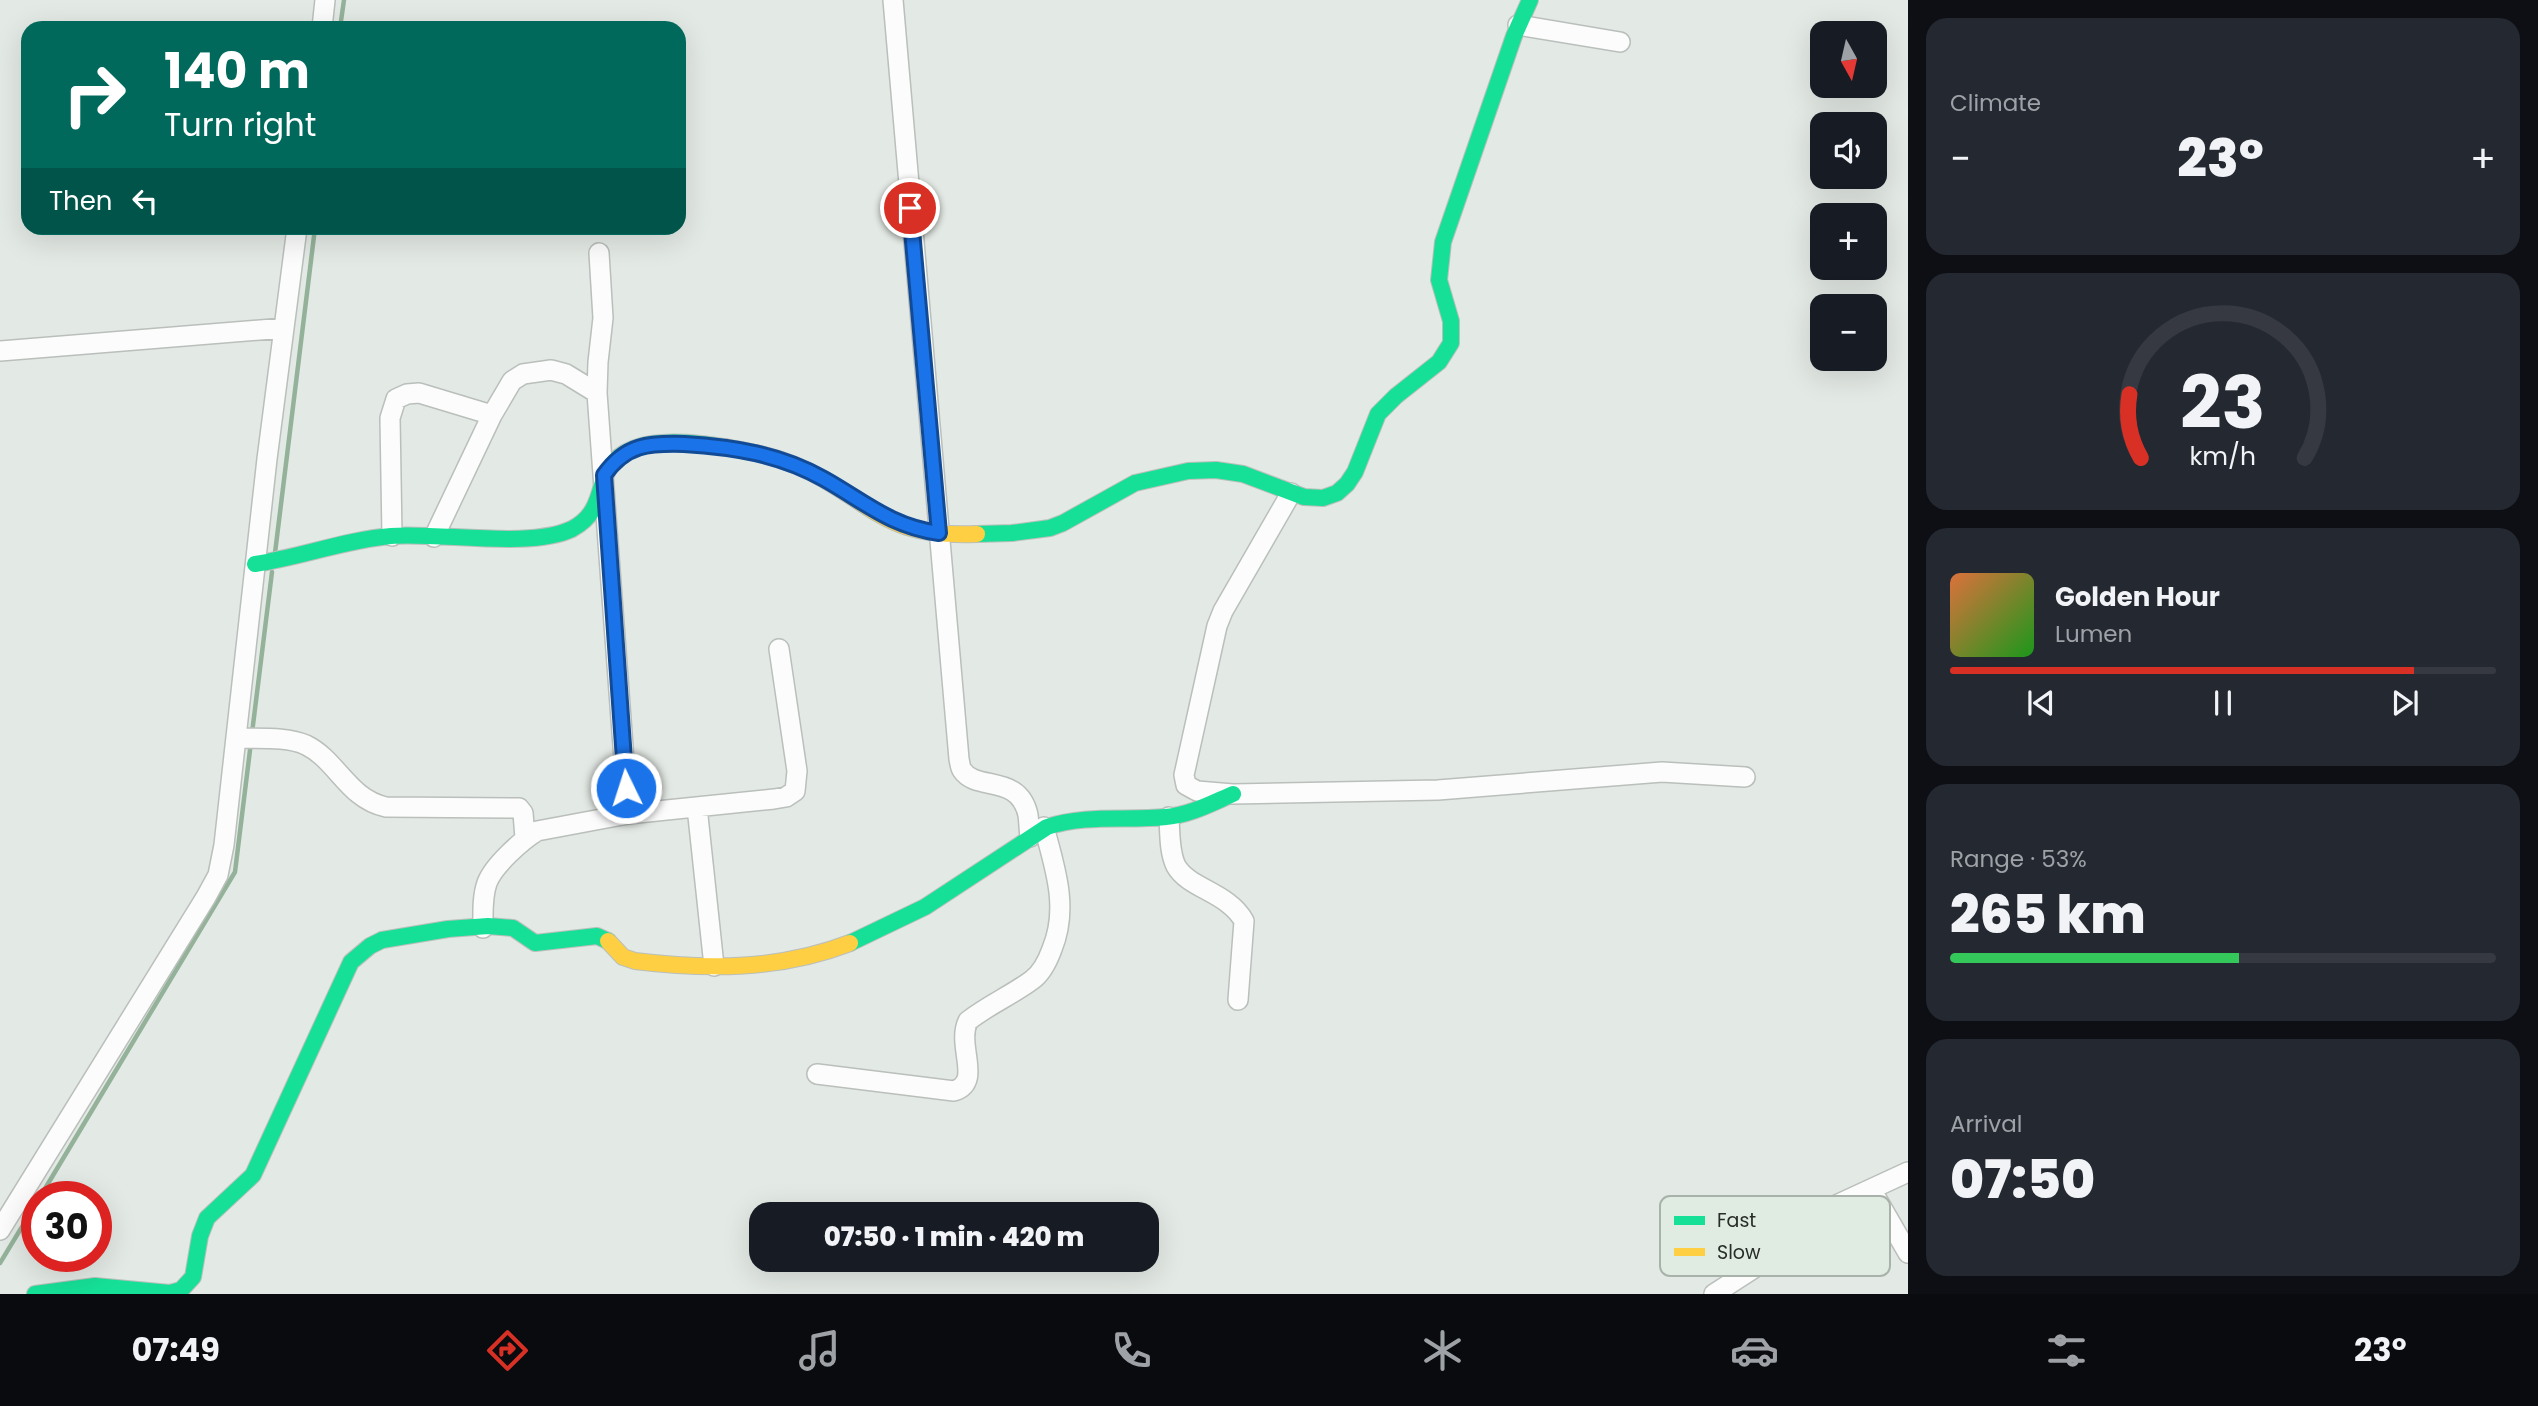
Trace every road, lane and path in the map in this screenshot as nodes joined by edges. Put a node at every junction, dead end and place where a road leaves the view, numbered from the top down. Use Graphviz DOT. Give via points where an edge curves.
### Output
graph roads {
  1 [pos="325,0"];
  2 [pos="892,0"];
  3 [pos="1531,0"];
  4 [pos="322,21"];
  5 [pos="1518,25"];
  6 [pos="1620,41"];
  7 [pos="295,235"];
  8 [pos="599,253"];
  9 [pos="284,328"];
  10 [pos="0,351"];
  11 [pos="597,393"];
  12 [pos="492,415"];
  13 [pos="604,475"];
  14 [pos="1291,493"];
  15 [pos="939,533"];
  16 [pos="392,536"];
  17 [pos="434,537"];
  18 [pos="261,563"];
  19 [pos="779,649"];
  20 [pos="246,738"];
  21 [pos="1745,777"];
  22 [pos="1233,794"];
  23 [pos="697,807"];
  24 [pos="628,814"];
  25 [pos="1169,817"];
  26 [pos="1037,832"];
  27 [pos="525,838"];
  28 [pos="483,928"];
  29 [pos="714,967"];
  30 [pos="1238,1000"];
  31 [pos="817,1074"];
  32 [pos="1908,1171"];
  33 [pos="1871,1189"];
  34 [pos="1856,1196"];
  35 [pos="1875,1196"];
  36 [pos="1890,1222"];
  37 [pos="0,1230"];
  38 [pos="1908,1253"];
  39 [pos="1742,1276"];
  40 [pos="35,1294"];
  41 [pos="1714,1294"];
  1 -- 4 [label="street"];
  2 -- 15 [label="street"];
  3 -- 5 [label="street"];
  5 -- 6 [label="street"];
  5 -- 14 [label="street" via="1443,242 1438,269 1453,336 1450,349 1377,415 1350,482 1337,493 1318,498"];
  7 -- 9 [label="street"];
  8 -- 11 [label="street" via="603,318"];
  9 -- 10 [label="street"];
  9 -- 18 [label="street"];
  11 -- 12 [label="street" via="566,374 538,370 512,381"];
  11 -- 13 [label="street"];
  12 -- 16 [label="street" via="419,393 396,399 390,418"];
  12 -- 17 [label="street"];
  13 -- 15 [label="street" via="631,449 659,443 734,447 822,478 890,520"];
  13 -- 17 [label="street" via="591,515 556,535"];
  13 -- 24 [label="street"];
  14 -- 15 [label="street" via="1234,472 1183,472 1116,490 1058,526"];
  14 -- 22 [label="street" via="1223,611 1184,775 1186,785 1197,791"];
  15 -- 26 [label="street" via="962,771 1015,792"];
  16 -- 17 [label="street"];
  16 -- 18 [label="street"];
  18 -- 20 [label="street"];
  19 -- 23 [label="street" via="797,771 795,791 774,799"];
  20 -- 27 [label="street" via="308,746 374,804 519,808"];
  20 -- 37 [label="street" via="218,875"];
  21 -- 22 [label="street" via="1662,772 1438,790"];
  22 -- 25 [label="street"];
  23 -- 24 [label="street"];
  23 -- 29 [label="street"];
  24 -- 27 [label="street" via="550,827"];
  25 -- 26 [label="street" via="1092,818"];
  25 -- 30 [label="street" via="1177,869 1229,902 1244,921"];
  26 -- 29 [label="street" via="943,896 863,937 793,961"];
  26 -- 31 [label="street" via="1060,888 1059,934 1048,961 1034,978 968,1021 964,1030 968,1082 964,1088 954,1091"];
  27 -- 28 [label="street" via="491,875 484,896"];
  28 -- 29 [label="street" via="513,928 535,943 597,936 626,959"];
  28 -- 40 [label="street" via="381,940 351,962 257,1168 206,1221 189,1288 170,1293 95,1286"];
  32 -- 33 [label="street"];
  33 -- 34 [label="street"];
  33 -- 35 [label="street"];
  36 -- 38 [label="street"];
  39 -- 41 [label="street"];
}
